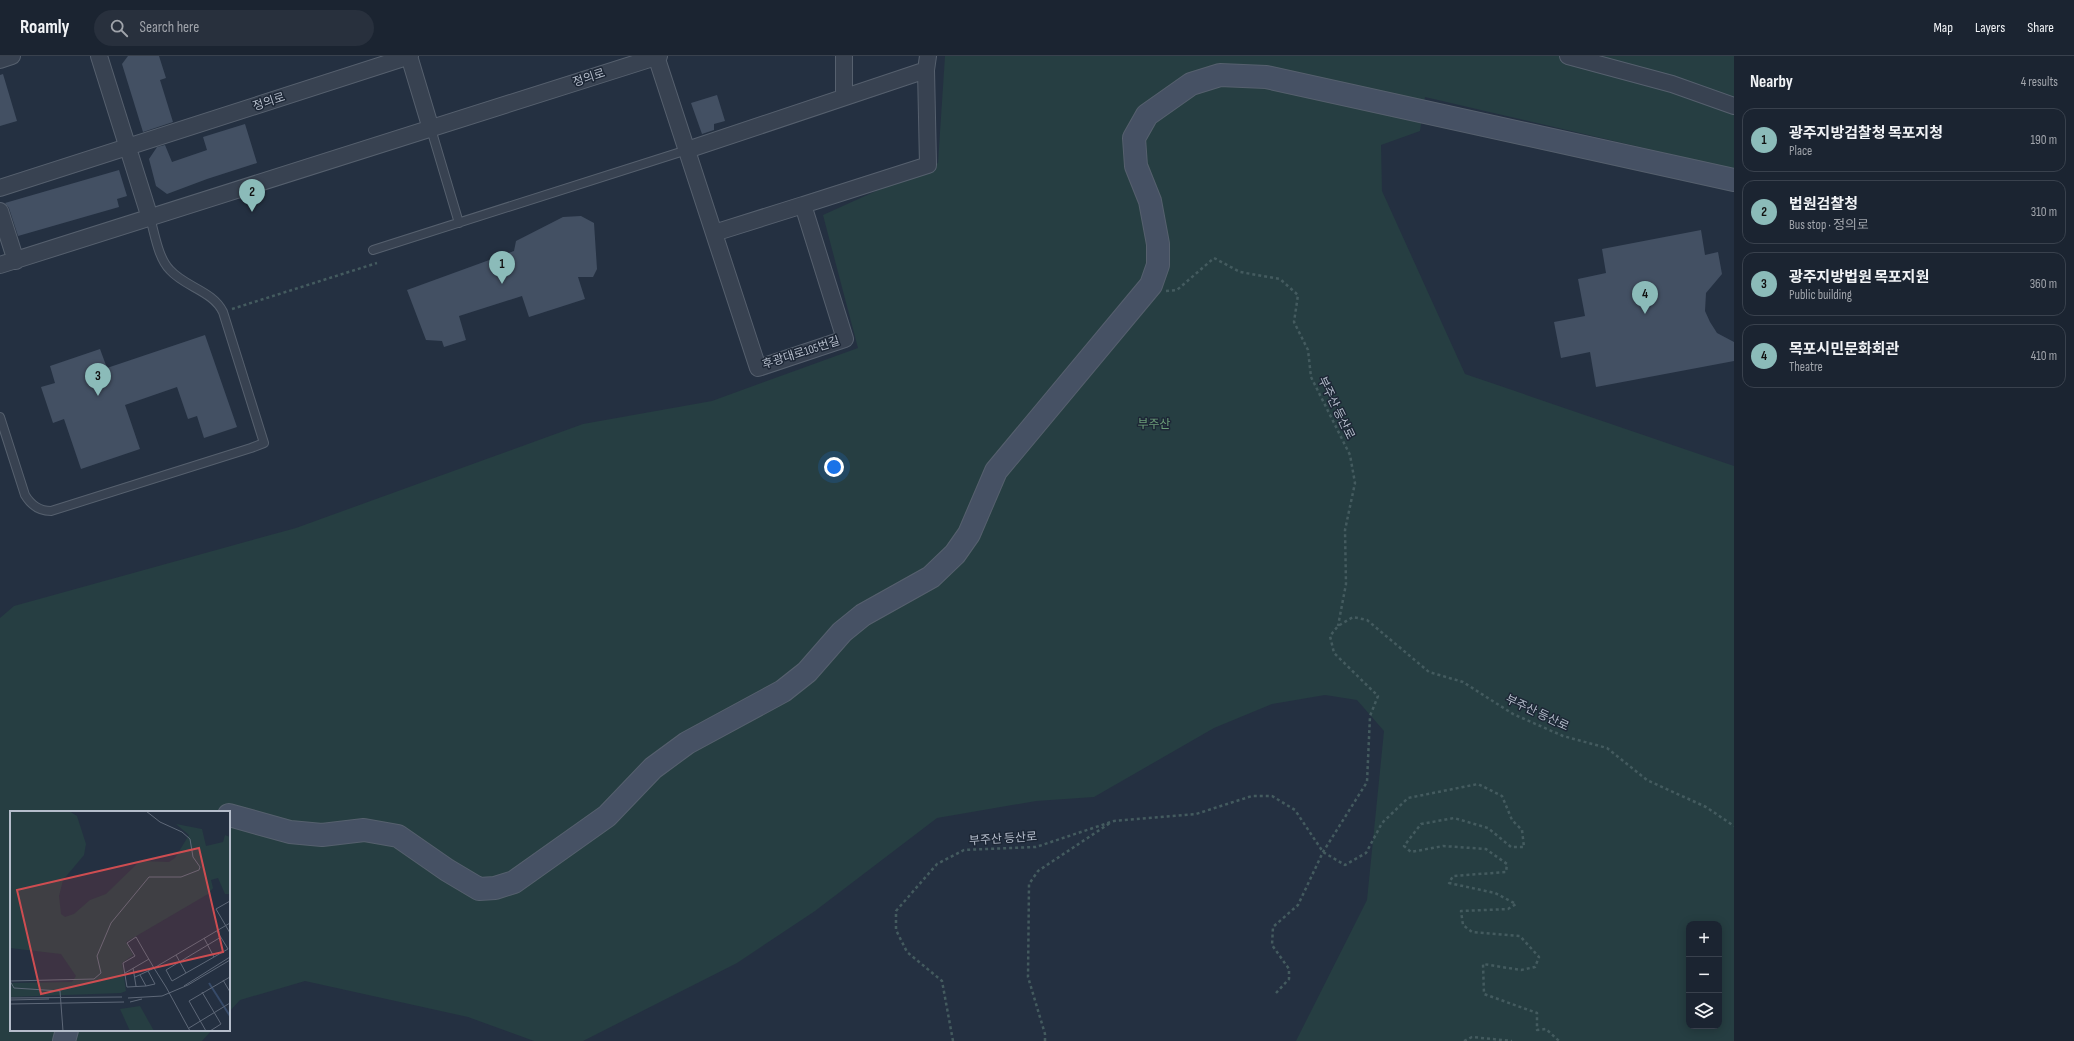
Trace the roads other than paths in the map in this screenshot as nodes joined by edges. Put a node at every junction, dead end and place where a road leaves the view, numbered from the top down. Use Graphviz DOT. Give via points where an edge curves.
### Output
graph roads {
  1 [pos="12,56"];
  2 [pos="99,56"];
  3 [pos="410,56"];
  4 [pos="657,56"];
  5 [pos="844,56"];
  6 [pos="1568,56"];
  7 [pos="0,60"];
  8 [pos="927,63"];
  9 [pos="844,98"];
  10 [pos="1734,106"];
  11 [pos="431,129"];
  12 [pos="128,147"];
  13 [pos="686,150"];
  14 [pos="1734,180"];
  15 [pos="0,188"];
  16 [pos="803,205"];
  17 [pos="0,211"];
  18 [pos="150,218"];
  19 [pos="459,223"];
  20 [pos="714,233"];
  21 [pos="373,250"];
  22 [pos="16,260"];
  23 [pos="0,266"];
  24 [pos="0,417"];
  25 [pos="230,815"];
  26 [pos="67,1031"];
  27 [pos="64,1041"];
  1 -- 7 [label="street"];
  2 -- 12 [label="street"];
  3 -- 11 [label="street, 정의로"];
  3 -- 12 [label="street, 정의로"];
  4 -- 11 [label="street, 정의로"];
  4 -- 13 [label="street, 후광대로105번길"];
  5 -- 9 [label="street"];
  6 -- 10 [label="street" via="1672,84"];
  8 -- 9 [label="street"];
  8 -- 16 [label="street" via="928,164"];
  9 -- 13 [label="street"];
  11 -- 18 [label="street, 정의로"];
  11 -- 19 [label="lane"];
  12 -- 15 [label="street, 정의로"];
  12 -- 18 [label="street"];
  13 -- 19 [label="lane"];
  13 -- 20 [label="street, 후광대로105번길"];
  14 -- 25 [label="street" via="1266,77 1220,75 1191,84 1146,116 1134,138 1136,166 1150,201 1158,244 1158,265 1151,285 996,471 969,534 955,554 931,577 863,615 842,632 807,672 783,691 687,743 653,768 607,816 514,882 495,888 479,889 398,836 364,830 322,836 290,832"];
  16 -- 20 [label="street"];
  16 -- 20 [label="street, 후광대로105번길" via="845,339 758,368"];
  17 -- 22 [label="street"];
  18 -- 22 [label="street, 정의로"];
  18 -- 24 [label="lane" via="169,270 214,300 224,312 264,442 243,451 47,511 32,504 25,495"];
  19 -- 21 [label="lane"];
  22 -- 23 [label="street, 정의로"];
  26 -- 27 [label="street"];
}
